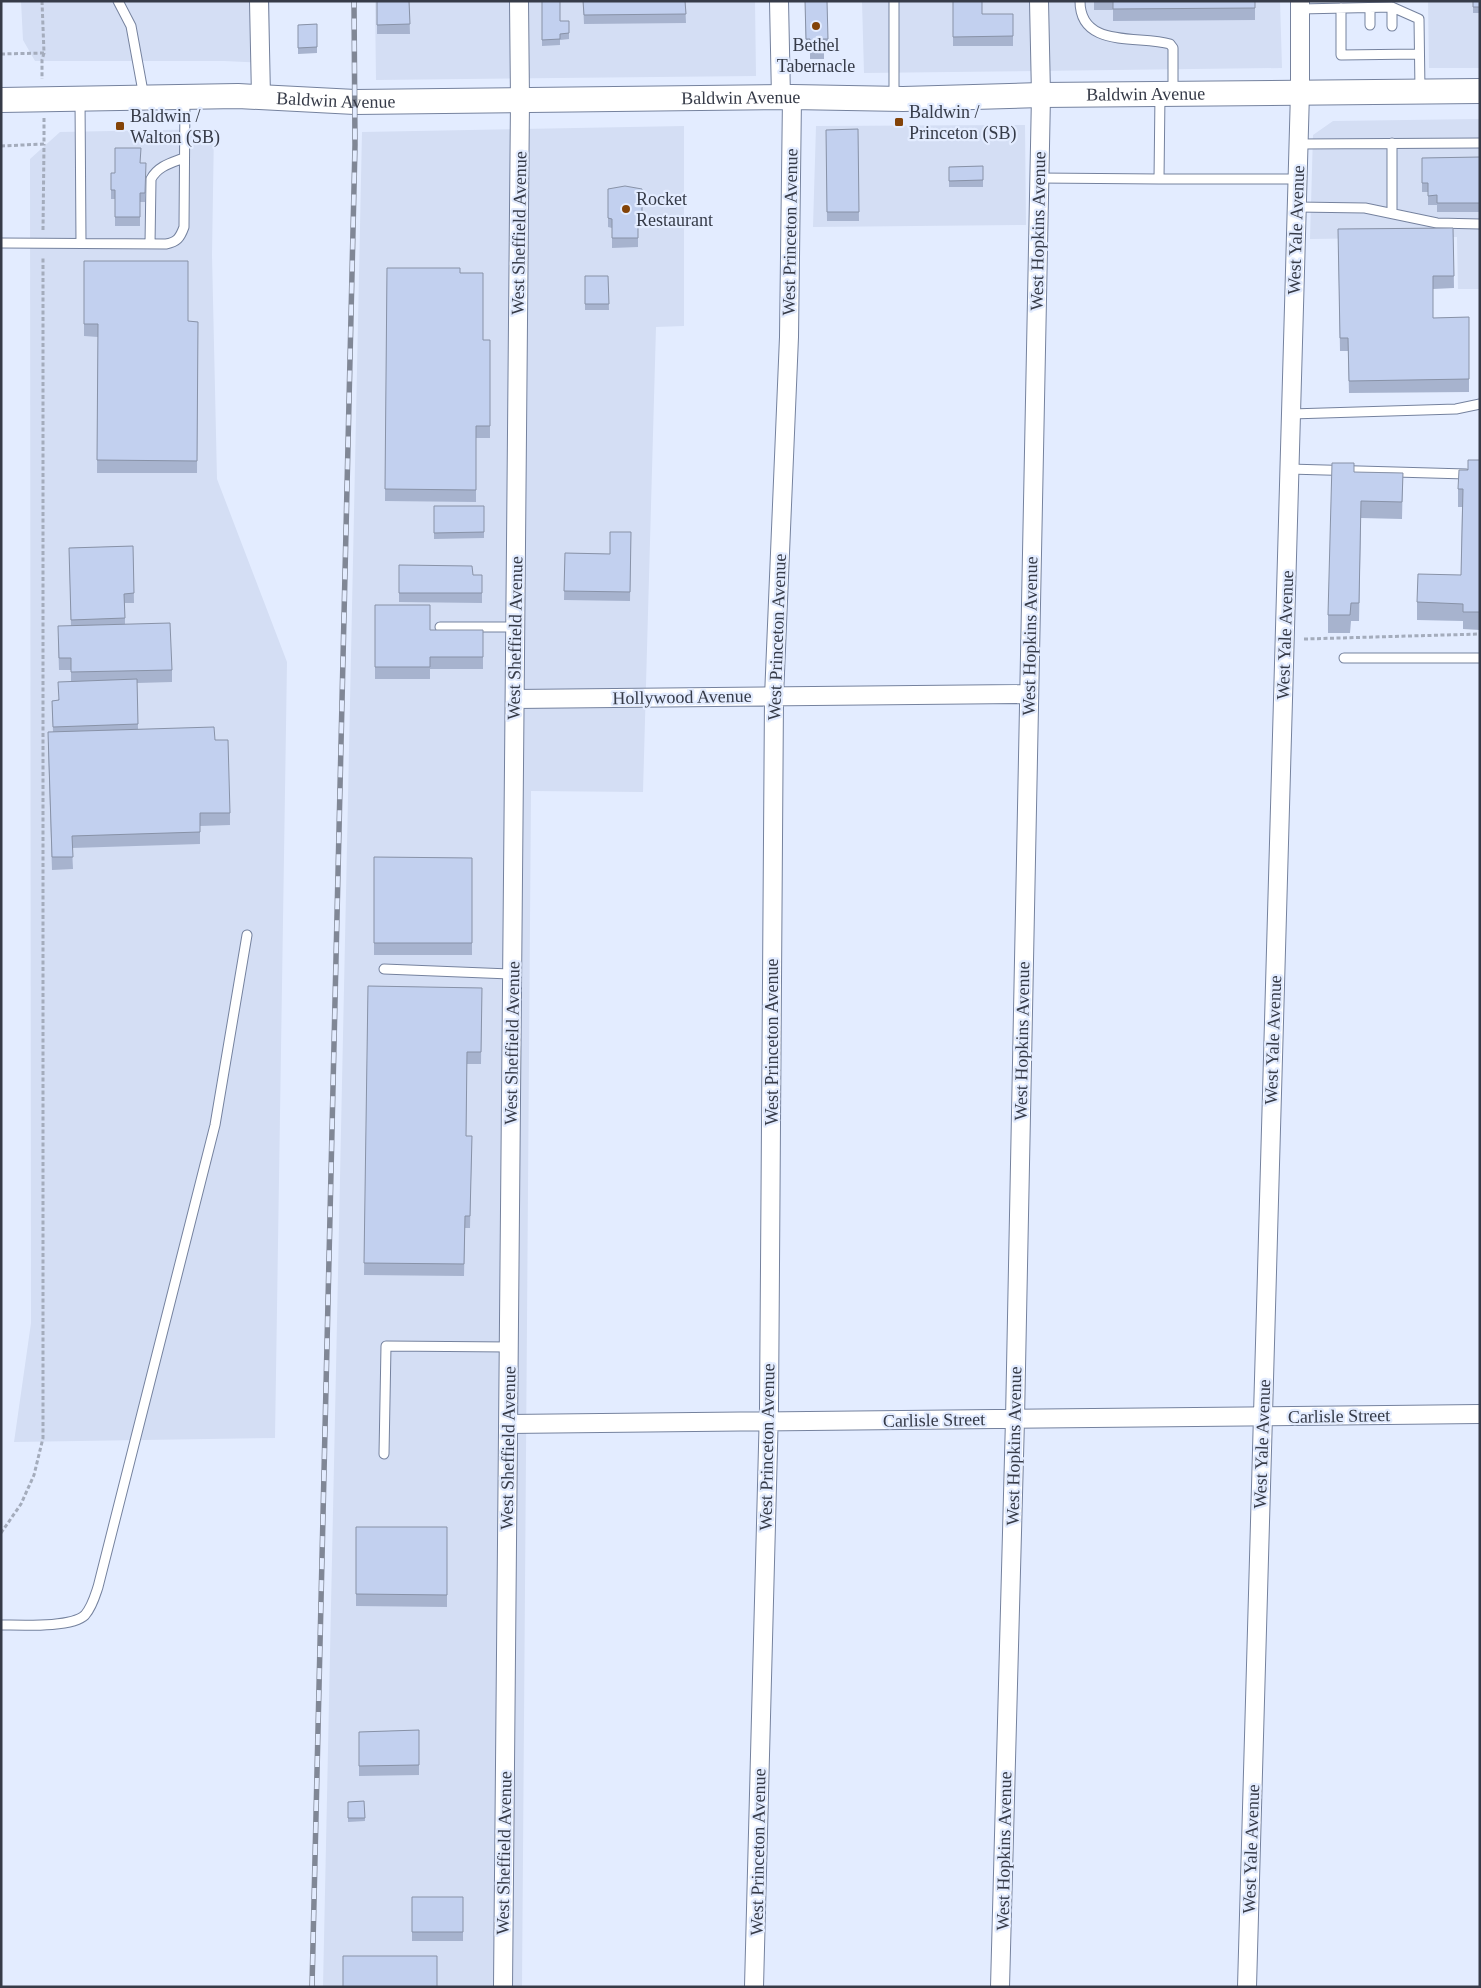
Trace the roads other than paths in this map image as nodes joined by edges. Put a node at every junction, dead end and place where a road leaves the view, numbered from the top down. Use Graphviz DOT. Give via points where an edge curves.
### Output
graph roads {
  1 [pos="118,1"];
  2 [pos="259,1"];
  3 [pos="519,1"];
  4 [pos="779,1"];
  5 [pos="894,1"];
  6 [pos="1039,1"];
  7 [pos="1080,1"];
  8 [pos="1300,5"];
  9 [pos="1392,7"];
  10 [pos="1341,8"];
  11 [pos="1370,8"];
  12 [pos="1370,25"];
  13 [pos="1392,26"];
  14 [pos="1392,45"];
  15 [pos="1419,54"];
  16 [pos="1393,55"];
  17 [pos="1480,91"];
  18 [pos="1300,92"];
  19 [pos="1420,92"];
  20 [pos="1167,95"];
  21 [pos="1041,96"];
  22 [pos="185,97"];
  23 [pos="261,97"];
  24 [pos="786,97"];
  25 [pos="144,98"];
  26 [pos="80,99"];
  27 [pos="894,99"];
  28 [pos="1,100"];
  29 [pos="520,100"];
  30 [pos="1392,143"];
  31 [pos="1480,143"];
  32 [pos="1299,144"];
  33 [pos="184,158"];
  34 [pos="1039,178"];
  35 [pos="1159,179"];
  36 [pos="1297,179"];
  37 [pos="1297,207"];
  38 [pos="1392,213"];
  39 [pos="1480,224"];
  40 [pos="1,243"];
  41 [pos="81,243"];
  42 [pos="150,244"];
  43 [pos="1480,404"];
  44 [pos="1291,414"];
  45 [pos="1289,469"];
  46 [pos="1466,474"];
  47 [pos="440,627"];
  48 [pos="515,627"];
  49 [pos="1344,658"];
  50 [pos="1480,658"];
  51 [pos="1029,694"];
  52 [pos="774,697"];
  53 [pos="515,699"];
  54 [pos="247,935"];
  55 [pos="384,970"];
  56 [pos="512,974"];
  57 [pos="509,1348"];
  58 [pos="1480,1414"];
  59 [pos="1262,1416"];
  60 [pos="1015,1419"];
  61 [pos="769,1422"];
  62 [pos="508,1424"];
  63 [pos="384,1454"];
  64 [pos="1,1625"];
  65 [pos="503,1987"];
  66 [pos="754,1987"];
  67 [pos="1000,1987"];
  68 [pos="1247,1987"];
  1 -- 25 [label="lane" via="131,26"];
  2 -- 23 [label="street"];
  3 -- 29 [label="street, West Sheffield Avenue"];
  4 -- 24 [label="street, West Princeton Avenue"];
  5 -- 27 [label="lane"];
  6 -- 21 [label="street, West Hopkins Avenue"];
  7 -- 20 [label="lane" via="1085,21 1105,36 1170,44 1173,48"];
  8 -- 10 [label="lane"];
  8 -- 18 [label="street, West Yale Avenue"];
  9 -- 11 [label="lane"];
  9 -- 13 [label="lane"];
  9 -- 15 [label="lane" via="1419,20"];
  10 -- 11 [label="lane"];
  10 -- 16 [label="lane" via="1341,55 1370,50"];
  11 -- 12 [label="lane"];
  14 -- 16 [label="lane"];
  15 -- 16 [label="lane"];
  15 -- 19 [label="lane"];
  17 -- 19 [label="main road, Baldwin Avenue"];
  18 -- 19 [label="main road, Baldwin Avenue"];
  18 -- 20 [label="main road, Baldwin Avenue"];
  18 -- 32 [label="street, West Yale Avenue"];
  20 -- 21 [label="main road, Baldwin Avenue"];
  20 -- 35 [label="lane"];
  21 -- 27 [label="main road, Baldwin Avenue"];
  21 -- 34 [label="street, West Hopkins Avenue"];
  22 -- 23 [label="main road, Baldwin Avenue"];
  22 -- 25 [label="main road, Baldwin Avenue"];
  22 -- 33 [label="lane"];
  23 -- 29 [label="main road, Baldwin Avenue" via="355,102"];
  24 -- 27 [label="main road, Baldwin Avenue"];
  24 -- 29 [label="main road, Baldwin Avenue"];
  24 -- 52 [label="street, West Princeton Avenue" via="789,337"];
  25 -- 26 [label="main road, Baldwin Avenue"];
  26 -- 28 [label="main road, Baldwin Avenue"];
  26 -- 41 [label="lane"];
  29 -- 48 [label="street, West Sheffield Avenue"];
  30 -- 31 [label="lane"];
  30 -- 32 [label="lane"];
  30 -- 38 [label="lane"];
  32 -- 36 [label="street, West Yale Avenue"];
  33 -- 42 [label="lane" via="163,166 151,179"];
  33 -- 42 [label="lane" via="184,227 181,236 175,242"];
  34 -- 35 [label="lane"];
  34 -- 51 [label="street, West Hopkins Avenue"];
  35 -- 36 [label="lane"];
  36 -- 37 [label="street, West Yale Avenue"];
  37 -- 38 [label="lane" via="1365,208"];
  37 -- 44 [label="street, West Yale Avenue"];
  38 -- 39 [label="lane" via="1437,223"];
  40 -- 41 [label="lane"];
  41 -- 42 [label="lane"];
  43 -- 44 [label="lane" via="1456,409"];
  44 -- 45 [label="street, West Yale Avenue"];
  45 -- 46 [label="lane"];
  45 -- 59 [label="street, West Yale Avenue"];
  47 -- 48 [label="lane"];
  48 -- 53 [label="street, West Sheffield Avenue"];
  49 -- 50 [label="lane"];
  51 -- 52 [label="street, Hollywood Avenue"];
  51 -- 60 [label="street, West Hopkins Avenue"];
  52 -- 53 [label="street, Hollywood Avenue"];
  52 -- 61 [label="street, West Princeton Avenue"];
  53 -- 56 [label="street, West Sheffield Avenue"];
  54 -- 64 [label="lane" via="215,1125 92,1605 84,1616 69,1622"];
  55 -- 56 [label="lane"];
  56 -- 57 [label="street, West Sheffield Avenue"];
  57 -- 62 [label="street, West Sheffield Avenue"];
  57 -- 63 [label="lane" via="386,1346"];
  58 -- 59 [label="street, Carlisle Street"];
  59 -- 60 [label="street, Carlisle Street"];
  59 -- 68 [label="street, West Yale Avenue"];
  60 -- 61 [label="street, Carlisle Street"];
  60 -- 67 [label="street, West Hopkins Avenue"];
  61 -- 62 [label="street, Carlisle Street"];
  61 -- 66 [label="street, West Princeton Avenue"];
  62 -- 65 [label="street, West Sheffield Avenue"];
}
